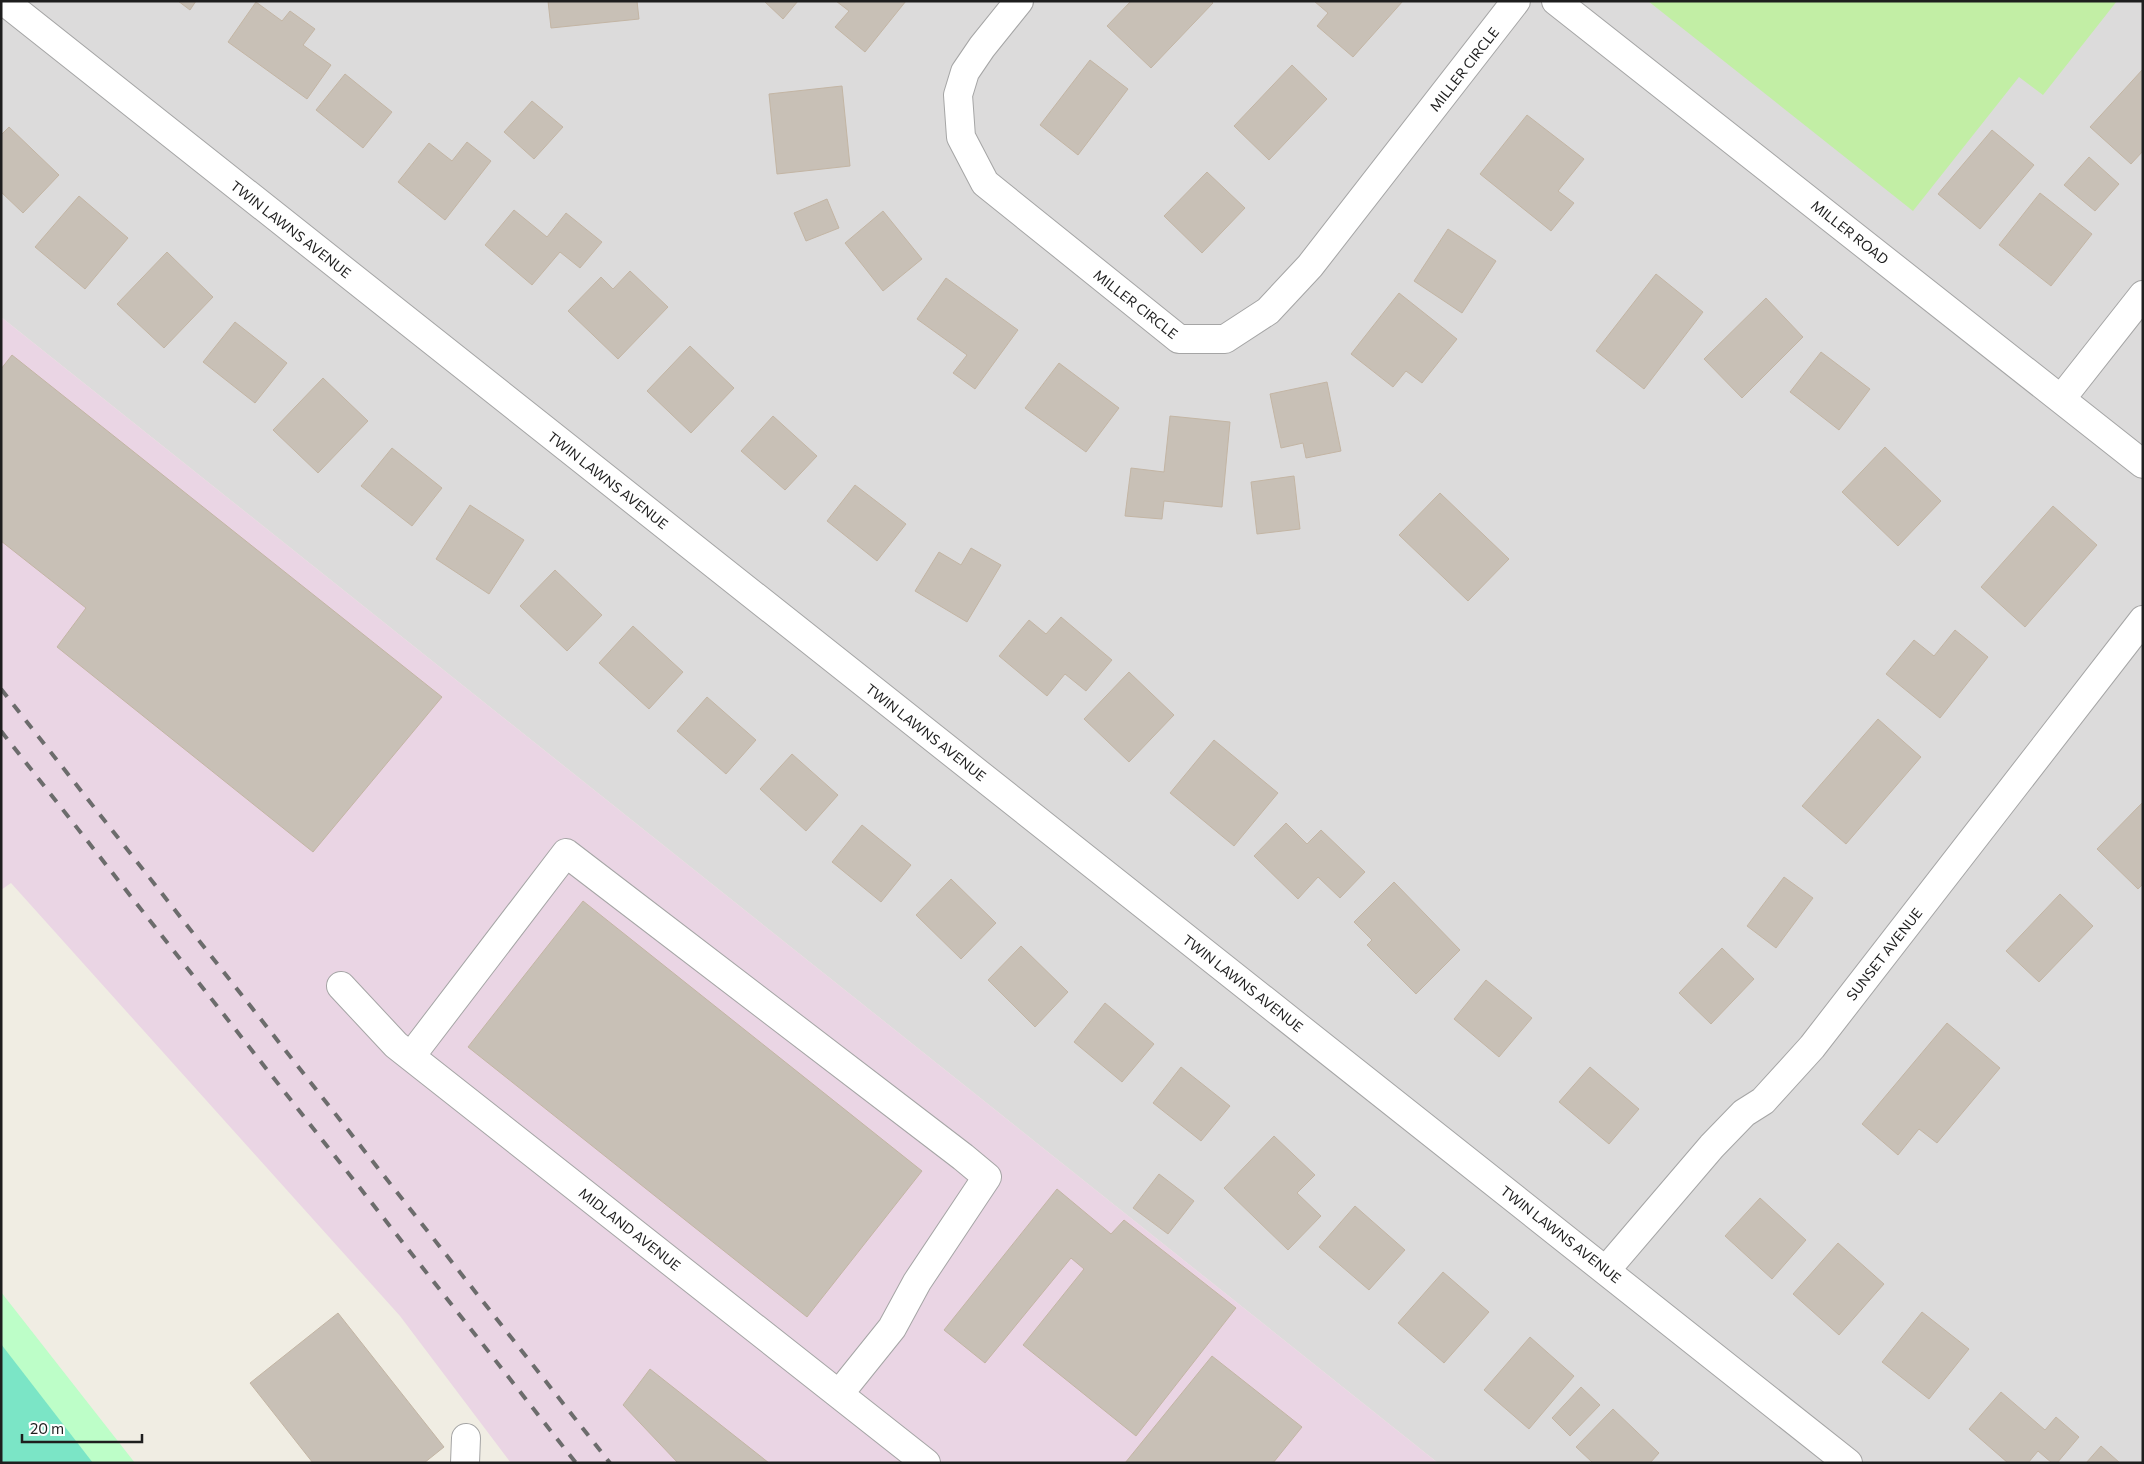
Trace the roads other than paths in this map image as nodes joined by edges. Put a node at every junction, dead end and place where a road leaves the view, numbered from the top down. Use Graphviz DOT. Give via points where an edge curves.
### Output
graph roads {
  1 [pos="4,1"];
  2 [pos="1019,1"];
  3 [pos="1516,1"];
  4 [pos="1556,1"];
  5 [pos="2143,295"];
  6 [pos="2061,399"];
  7 [pos="2143,464"];
  8 [pos="2143,620"];
  9 [pos="341,986"];
  10 [pos="411,1056"];
  11 [pos="1606,1270"];
  12 [pos="839,1394"];
  13 [pos="926,1463"];
  14 [pos="1848,1463"];
  1 -- 11 [label="street, TWIN LAWNS AVENUE"];
  2 -- 3 [label="street, MILLER CIRCLE" via="965,72 958,95 961,137 985,183 1179,339 1225,339 1268,311 1310,266"];
  4 -- 6 [label="street, MILLER ROAD"];
  5 -- 6 [label="street"];
  6 -- 7 [label="street, MILLER ROAD"];
  8 -- 11 [label="street, SUNSET AVENUE" via="1812,1047 1763,1101 1744,1113 1712,1146"];
  9 -- 10 [label="street, MIDLAND AVENUE" via="396,1045"];
  10 -- 12 [label="street, MIDLAND AVENUE"];
  10 -- 12 [label="street" via="566,853 962,1157 987,1177 917,1282 892,1328"];
  11 -- 14 [label="street, TWIN LAWNS AVENUE"];
  12 -- 13 [label="street, MIDLAND AVENUE"];
}
